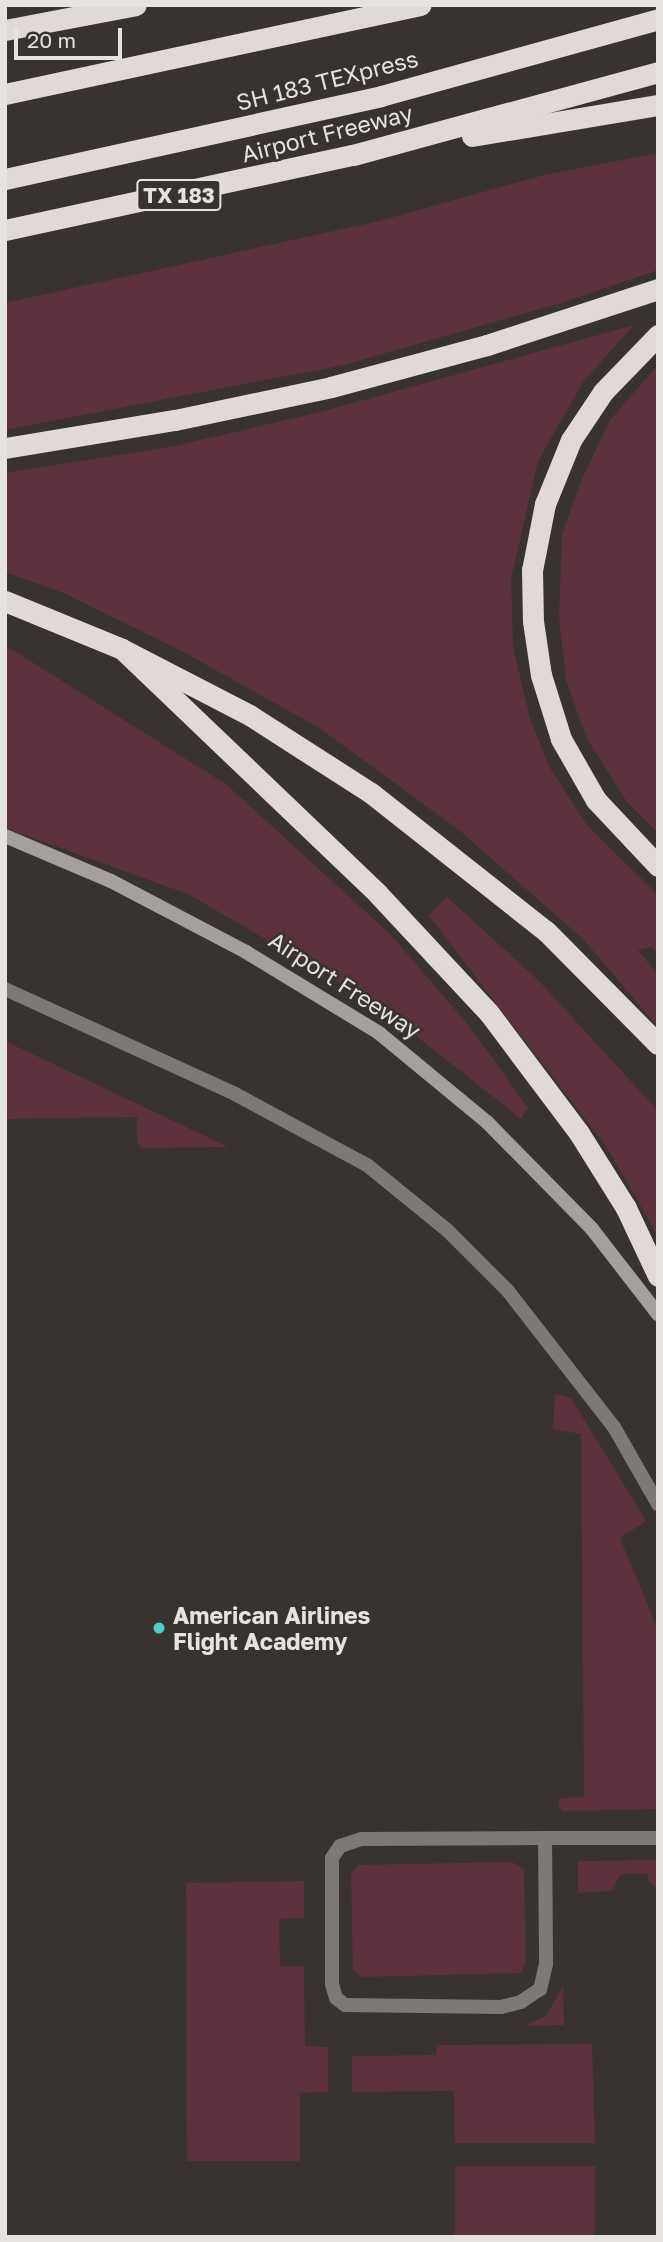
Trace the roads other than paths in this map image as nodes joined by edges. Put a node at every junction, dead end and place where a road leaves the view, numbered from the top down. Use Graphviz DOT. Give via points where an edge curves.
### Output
graph roads {
  1 [pos="136,5"];
  2 [pos="421,5"];
  3 [pos="658,19"];
  4 [pos="5,30"];
  5 [pos="658,72"];
  6 [pos="5,94"];
  7 [pos="658,105"];
  8 [pos="353,155"];
  9 [pos="5,179"];
  10 [pos="5,230"];
  11 [pos="658,289"];
  12 [pos="658,335"];
  13 [pos="5,448"];
  14 [pos="5,601"];
  15 [pos="122,649"];
  16 [pos="5,836"];
  17 [pos="658,866"];
  18 [pos="5,989"];
  19 [pos="658,1044"];
  20 [pos="658,1276"];
  21 [pos="658,1314"];
  22 [pos="658,1504"];
  23 [pos="544,1838"];
  24 [pos="658,1838"];
  1 -- 4 [label="highway"];
  2 -- 6 [label="highway"];
  3 -- 9 [label="highway, SH 183 TEXpress" via="381,96"];
  5 -- 8 [label="highway, Airport Freeway / TX 183"];
  7 -- 8 [label="highway"];
  8 -- 10 [label="highway, Airport Freeway / TX 183"];
  11 -- 13 [label="highway" via="487,345 331,387 176,420"];
  12 -- 17 [label="highway" via="603,392 571,440 545,504 532,569 541,675 561,739 596,800"];
  14 -- 15 [label="highway"];
  15 -- 19 [label="highway" via="251,716 372,793 545,931"];
  15 -- 20 [label="highway" via="378,894 489,1013 579,1133 626,1208"];
  16 -- 21 [label="main road, Airport Freeway" via="111,881 246,952 379,1033 487,1122 592,1229"];
  18 -- 22 [label="lane" via="235,1094 367,1165 446,1230 508,1292 614,1427"];
  23 -- 23 [label="lane" via="362,1839 340,1846 332,1858 332,1984 336,1998 345,2005 501,2007 521,2002 540,1989 545,1964"];
  23 -- 24 [label="lane"];
}
